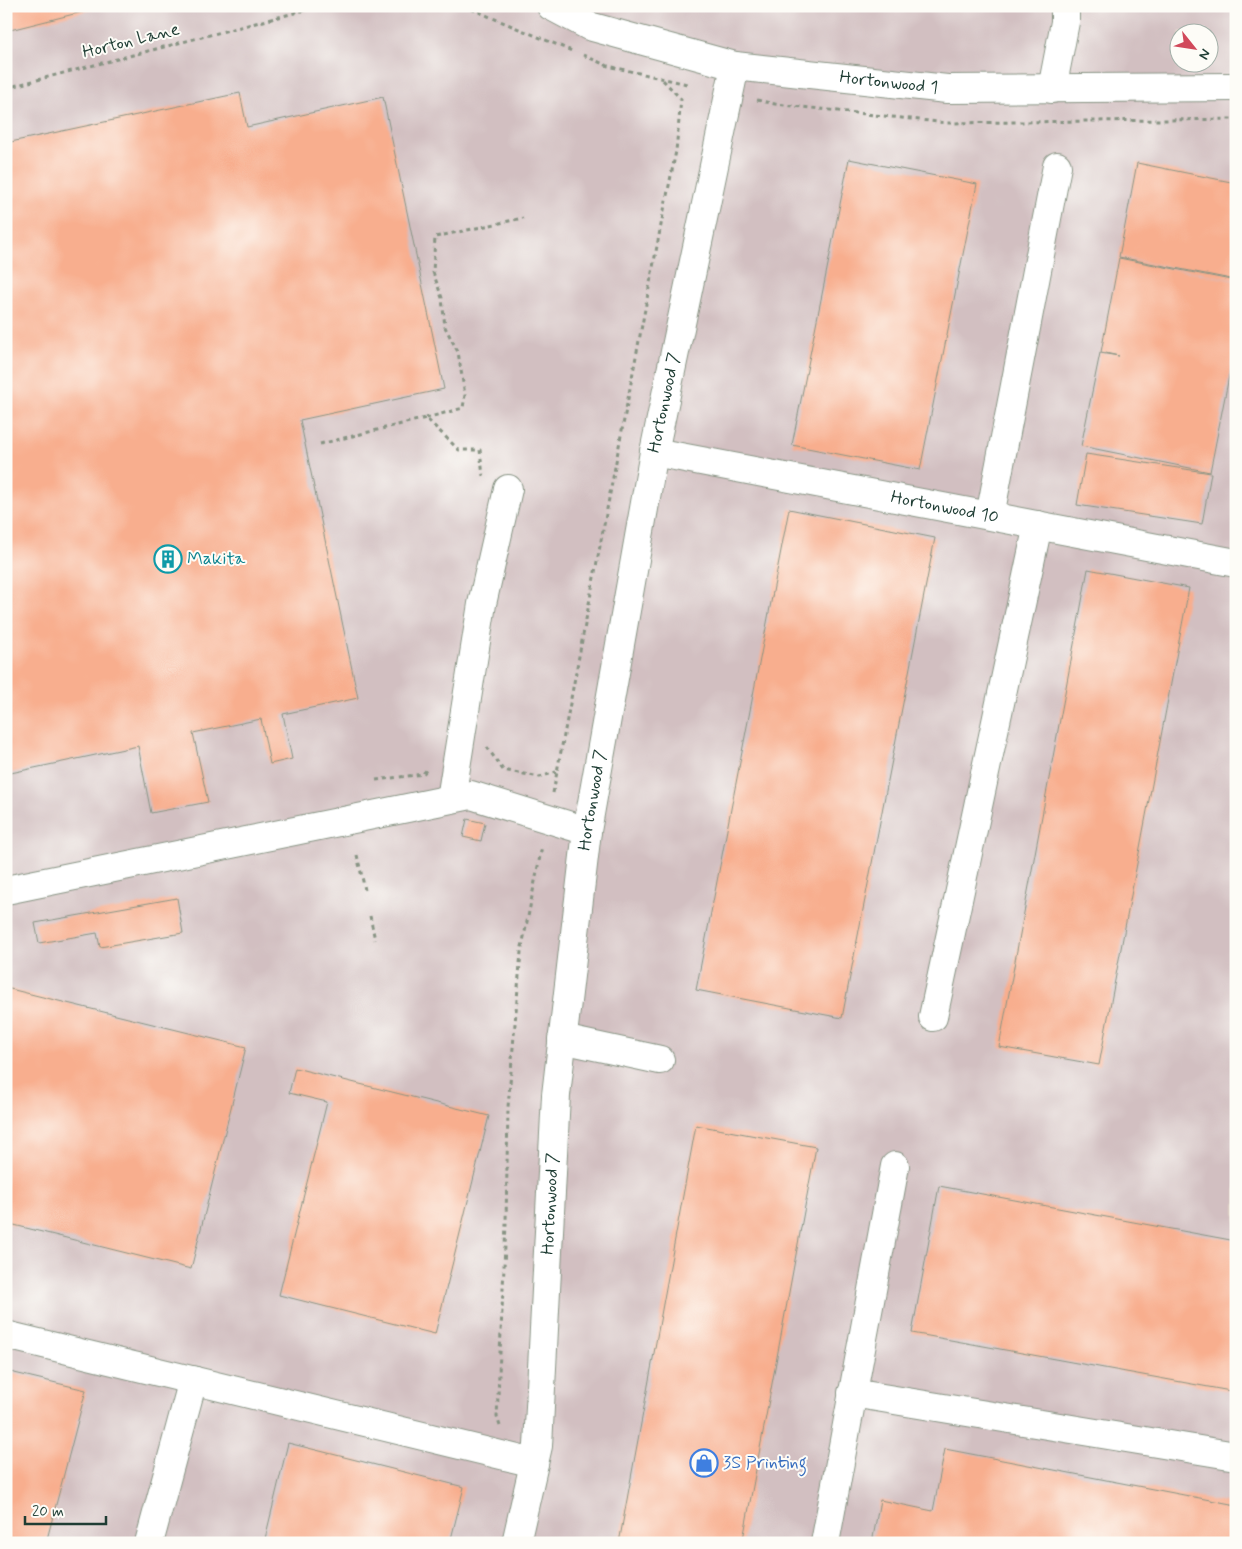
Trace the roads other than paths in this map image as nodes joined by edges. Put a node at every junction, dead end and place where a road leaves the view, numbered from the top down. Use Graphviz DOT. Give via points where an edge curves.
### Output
graph roads {
  1 [pos="551,6"];
  2 [pos="1065,6"];
  3 [pos="734,66"];
  4 [pos="1236,87"];
  5 [pos="1052,88"];
  6 [pos="1057,166"];
  7 [pos="654,452"];
  8 [pos="508,489"];
  9 [pos="990,516"];
  10 [pos="1038,524"];
  11 [pos="1236,563"];
  12 [pos="451,799"];
  13 [pos="587,831"];
  14 [pos="6,890"];
  15 [pos="933,1017"];
  16 [pos="562,1039"];
  17 [pos="660,1060"];
  18 [pos="895,1166"];
  19 [pos="6,1334"];
  20 [pos="193,1380"];
  21 [pos="852,1393"];
  22 [pos="1236,1456"];
  23 [pos="534,1463"];
  24 [pos="149,1543"];
  25 [pos="516,1543"];
  26 [pos="825,1543"];
  1 -- 3 [label="street, Hortonwood 1" via="589,26"];
  2 -- 5 [label="street" via="1065,22"];
  3 -- 5 [label="street, Hortonwood 1" via="947,89"];
  3 -- 7 [label="street, Hortonwood 7"];
  4 -- 5 [label="street, Hortonwood 1"];
  6 -- 9 [label="street"];
  7 -- 9 [label="street, Hortonwood 10"];
  7 -- 13 [label="street, Hortonwood 7"];
  8 -- 12 [label="street" via="482,604"];
  9 -- 10 [label="street, Hortonwood 10"];
  10 -- 11 [label="street, Hortonwood 10"];
  10 -- 15 [label="street"];
  12 -- 13 [label="street" via="471,795"];
  12 -- 14 [label="street"];
  13 -- 16 [label="street, Hortonwood 7"];
  16 -- 17 [label="street"];
  16 -- 23 [label="street, Hortonwood 7" via="556,1095 538,1446"];
  18 -- 21 [label="street"];
  19 -- 20 [label="street"];
  20 -- 23 [label="street"];
  20 -- 24 [label="street"];
  21 -- 22 [label="street"];
  21 -- 26 [label="street"];
  23 -- 25 [label="street, Hortonwood 7"];
}
